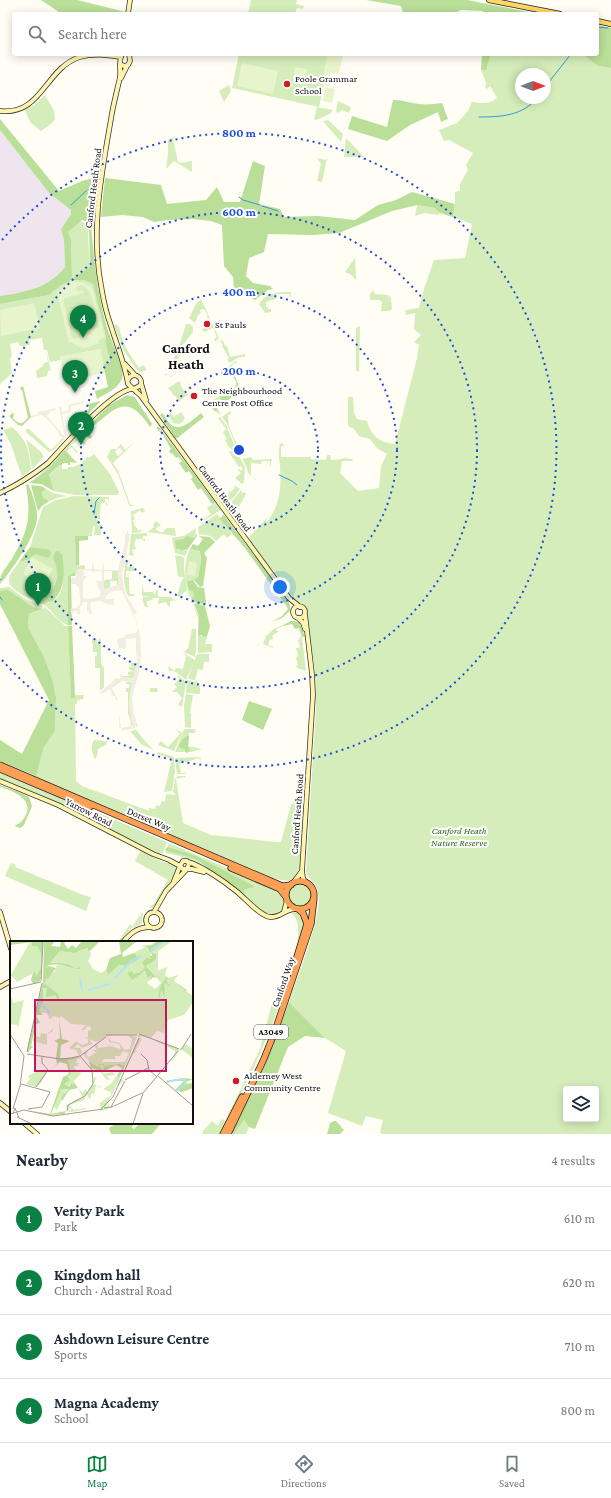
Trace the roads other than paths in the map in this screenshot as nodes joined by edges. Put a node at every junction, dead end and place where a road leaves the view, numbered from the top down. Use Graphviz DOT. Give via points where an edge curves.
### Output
graph roads {
  1 [pos="130,0"];
  2 [pos="489,0"];
  3 [pos="128,12"];
  4 [pos="550,12"];
  5 [pos="599,21"];
  6 [pos="611,24"];
  7 [pos="84,56"];
  8 [pos="107,56"];
  9 [pos="121,56"];
  10 [pos="129,56"];
  11 [pos="120,63"];
  12 [pos="127,66"];
  13 [pos="118,84"];
  14 [pos="0,111"];
  15 [pos="124,363"];
  16 [pos="135,375"];
  17 [pos="128,381"];
  18 [pos="141,383"];
  19 [pos="133,389"];
  20 [pos="149,408"];
  21 [pos="79,430"];
  22 [pos="33,474"];
  23 [pos="0,493"];
  24 [pos="289,598"];
  25 [pos="300,607"];
  26 [pos="294,610"];
  27 [pos="305,614"];
  28 [pos="298,618"];
  29 [pos="308,640"];
  30 [pos="0,765"];
  31 [pos="0,769"];
  32 [pos="0,780"];
  33 [pos="169,860"];
  34 [pos="186,861"];
  35 [pos="180,866"];
  36 [pos="187,869"];
  37 [pos="302,871"];
  38 [pos="209,873"];
  39 [pos="173,883"];
  40 [pos="306,883"];
  41 [pos="292,884"];
  42 [pos="287,898"];
  43 [pos="314,898"];
  44 [pos="160,903"];
  45 [pos="297,909"];
  46 [pos="0,912"];
  47 [pos="154,912"];
  48 [pos="284,912"];
  49 [pos="161,916"];
  50 [pos="145,921"];
  51 [pos="149,927"];
  52 [pos="141,928"];
  53 [pos="124,941"];
  54 [pos="10,946"];
  55 [pos="10,982"];
  56 [pos="0,987"];
  57 [pos="0,1103"];
  58 [pos="10,1111"];
  59 [pos="25,1124"];
  60 [pos="38,1134"];
  61 [pos="223,1134"];
  62 [pos="228,1134"];
  1 -- 3 [label="main road"];
  2 -- 4 [label="main road"];
  5 -- 6 [label="main road"];
  7 -- 14 [label="main road" via="70,61 56,72 26,107 13,112"];
  8 -- 9 [label="main road"];
  8 -- 11 [label="main road"];
  9 -- 11 [label="main road"];
  10 -- 12 [label="main road" via="130,62"];
  11 -- 12 [label="main road"];
  11 -- 13 [label="main road, Canford Heath Road"];
  12 -- 13 [label="main road, Canford Heath Road"];
  13 -- 15 [label="main road, Canford Heath Road" via="101,178 96,231 101,289 110,325"];
  15 -- 16 [label="main road, Canford Heath Road"];
  15 -- 17 [label="main road, Canford Heath Road"];
  16 -- 17 [label="main road"];
  16 -- 18 [label="main road" via="140,378"];
  17 -- 19 [label="main road"];
  17 -- 21 [label="main road" via="123,389 108,399"];
  18 -- 19 [label="main road" via="139,388"];
  18 -- 20 [label="main road, Canford Heath Road"];
  19 -- 20 [label="main road, Canford Heath Road"];
  19 -- 21 [label="main road" via="125,390 109,401"];
  20 -- 24 [label="main road, Canford Heath Road"];
  21 -- 22 [label="main road"];
  21 -- 22 [label="main road" via="48,463"];
  22 -- 23 [label="main road"];
  24 -- 25 [label="main road, Canford Heath Road"];
  24 -- 26 [label="main road, Canford Heath Road"];
  25 -- 26 [label="main road"];
  25 -- 27 [label="main road" via="305,610"];
  26 -- 28 [label="main road" via="294,616"];
  27 -- 28 [label="main road"];
  27 -- 29 [label="main road, Canford Heath Road"];
  28 -- 29 [label="main road, Canford Heath Road" via="304,626"];
  29 -- 37 [label="main road, Canford Heath Road" via="313,695"];
  30 -- 41 [label="highway, Dorset Way" via="283,886"];
  31 -- 42 [label="highway, Dorset Way / A3049" via="274,886"];
  32 -- 33 [label="main road, Yarrow Road" via="58,805"];
  33 -- 34 [label="main road, Yarrow Road"];
  33 -- 35 [label="main road, Yarrow Road"];
  34 -- 35 [label="main road"];
  34 -- 36 [label="main road" via="189,867"];
  34 -- 38 [label="main road, Yarrow Road"];
  35 -- 36 [label="main road"];
  35 -- 39 [label="main road"];
  36 -- 38 [label="main road, Yarrow Road"];
  36 -- 39 [label="main road"];
  37 -- 40 [label="main road, Canford Heath Road"];
  37 -- 41 [label="main road"];
  38 -- 48 [label="main road, Yarrow Road" via="266,916 276,917"];
  39 -- 44 [label="main road"];
  40 -- 41 [label="highway" via="300,881"];
  40 -- 43 [label="highway" via="313,889"];
  41 -- 42 [label="highway" via="287,892"];
  42 -- 45 [label="highway, A3049"];
  42 -- 48 [label="main road"];
  43 -- 45 [label="highway" via="308,907"];
  43 -- 62 [label="highway, Canford Way / A3049" via="311,924 274,1034"];
  44 -- 47 [label="main road"];
  44 -- 49 [label="main road"];
  45 -- 48 [label="main road, Yarrow Road"];
  45 -- 61 [label="highway, Canford Way / A3049" via="303,913 307,924 286,992 260,1059"];
  46 -- 54 [label="main road"];
  47 -- 49 [label="main road"];
  47 -- 50 [label="main road" via="148,914"];
  49 -- 51 [label="main road" via="159,926"];
  50 -- 51 [label="main road"];
  50 -- 52 [label="main road"];
  51 -- 52 [label="main road"];
  52 -- 53 [label="main road" via="132,932"];
  55 -- 56 [label="main road"];
  57 -- 58 [label="main road"];
  59 -- 60 [label="main road"];
}
